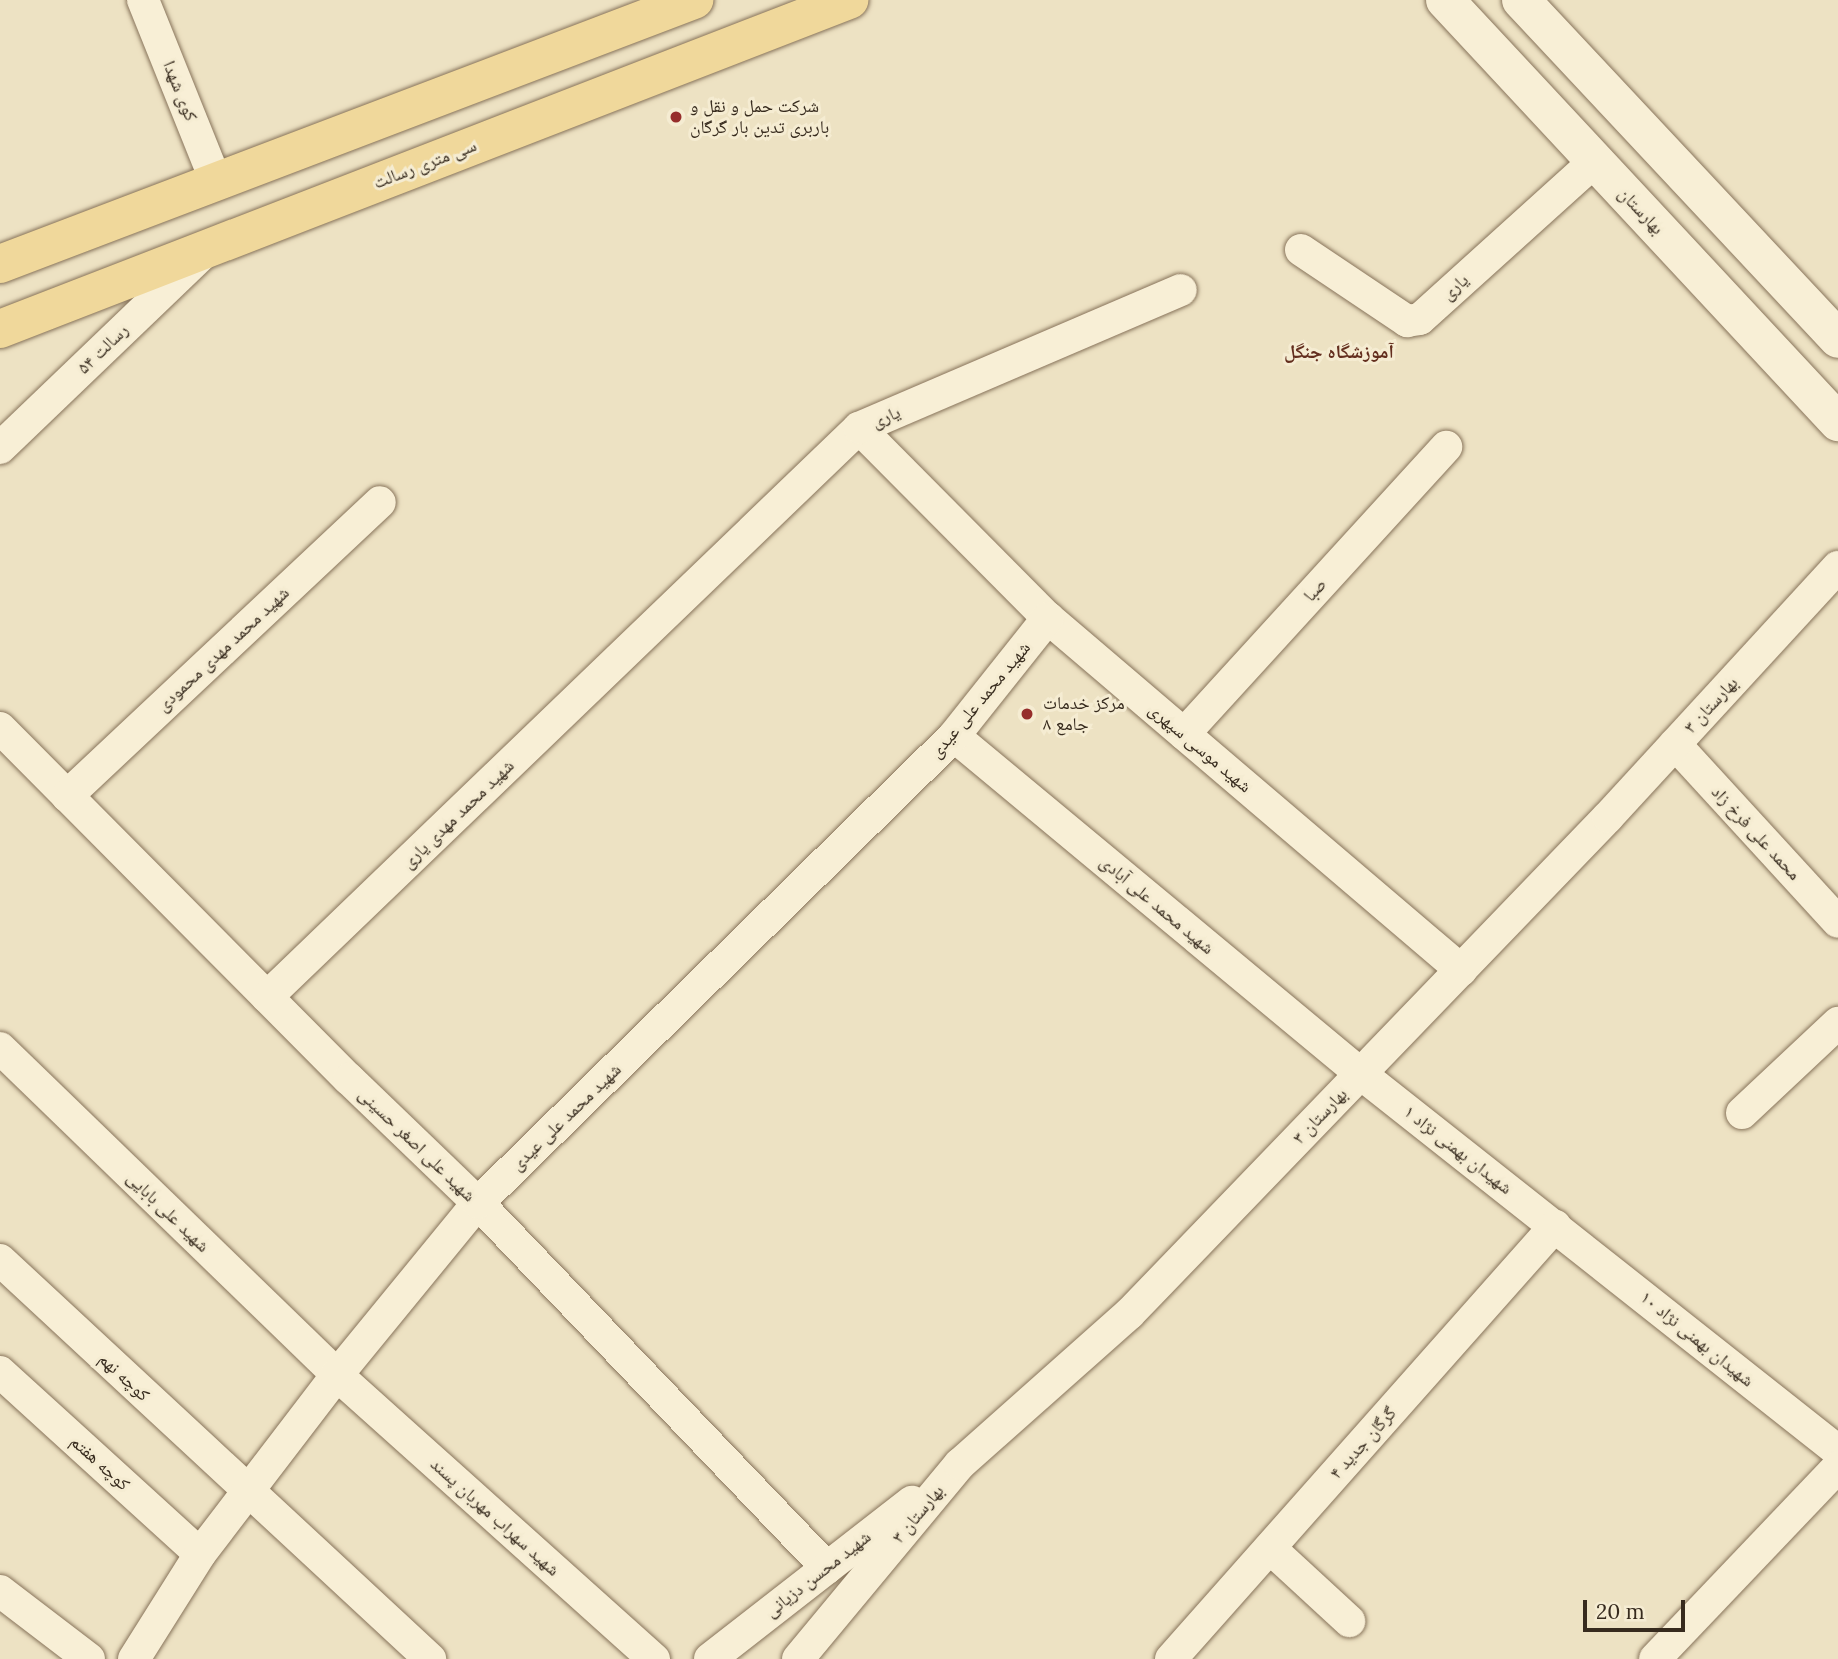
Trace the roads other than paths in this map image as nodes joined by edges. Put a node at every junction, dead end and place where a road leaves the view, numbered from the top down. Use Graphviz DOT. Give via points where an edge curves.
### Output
graph roads {
  1 [pos="143,0"];
  2 [pos="694,0"];
  3 [pos="849,0"];
  4 [pos="1445,0"];
  5 [pos="1521,0"];
  6 [pos="471,85"];
  7 [pos="494,138"];
  8 [pos="1659,147"];
  9 [pos="1606,173"];
  10 [pos="216,182"];
  11 [pos="207,249"];
  12 [pos="1301,250"];
  13 [pos="0,264"];
  14 [pos="1181,290"];
  15 [pos="0,329"];
  16 [pos="1838,339"];
  17 [pos="1838,422"];
  18 [pos="859,428"];
  19 [pos="1446,447"];
  20 [pos="0,448"];
  21 [pos="380,502"];
  22 [pos="1838,567"];
  23 [pos="1048,618"];
  24 [pos="649,630"];
  25 [pos="0,728"];
  26 [pos="1184,734"];
  27 [pos="954,736"];
  28 [pos="1675,744"];
  29 [pos="66,796"];
  30 [pos="1838,922"];
  31 [pos="1461,970"];
  32 [pos="267,997"];
  33 [pos="1838,1023"];
  34 [pos="0,1048"];
  35 [pos="1361,1074"];
  36 [pos="1742,1113"];
  37 [pos="478,1203"];
  38 [pos="1555,1226"];
  39 [pos="0,1260"];
  40 [pos="0,1372"];
  41 [pos="337,1375"];
  42 [pos="1838,1451"];
  43 [pos="960,1464"];
  44 [pos="1838,1467"];
  45 [pos="249,1494"];
  46 [pos="1270,1548"];
  47 [pos="200,1554"];
  48 [pos="827,1568"];
  49 [pos="0,1591"];
  50 [pos="1349,1621"];
  51 [pos="89,1659"];
  52 [pos="134,1659"];
  53 [pos="430,1659"];
  54 [pos="654,1659"];
  55 [pos="710,1659"];
  56 [pos="798,1659"];
  57 [pos="1171,1659"];
  58 [pos="1655,1659"];
  1 -- 10 [label="street, کوی شهدا"];
  2 -- 6 [label="main road"];
  3 -- 7 [label="main road, سی متری رسالت"];
  4 -- 9 [label="main road, بهارستان"];
  5 -- 8 [label="main road"];
  6 -- 7 [label="main road"];
  6 -- 10 [label="main road"];
  7 -- 11 [label="main road, سی متری رسالت"];
  8 -- 9 [label="main road"];
  8 -- 16 [label="main road"];
  9 -- 12 [label="street, یاری" via="1420,319 1407,321"];
  9 -- 17 [label="main road, بهارستان"];
  10 -- 13 [label="main road"];
  11 -- 15 [label="main road, سی متری رسالت"];
  11 -- 20 [label="street, ۵۴ رسالت"];
  14 -- 18 [label="street, یاری"];
  18 -- 23 [label="street, شهید موسی سپهری"];
  18 -- 24 [label="street, یاری"];
  19 -- 26 [label="street, صبا"];
  21 -- 29 [label="street, شهید محمد مهدی محمودی"];
  22 -- 28 [label="street, بهارستان ۳"];
  23 -- 26 [label="street, شهید موسی سپهری"];
  23 -- 27 [label="street, شهید محمد علی عیدی"];
  24 -- 32 [label="street, شهید محمد مهدی یاری"];
  25 -- 29 [label="street, شهید علی اصغر حسینی"];
  26 -- 31 [label="street, شهید موسی سپهری"];
  27 -- 35 [label="street, شهید محمد علی آبادی"];
  27 -- 37 [label="street, شهید محمد علی عیدی"];
  28 -- 30 [label="street, محمد علی فرخ زاد"];
  28 -- 31 [label="street, بهارستان ۳"];
  29 -- 32 [label="street, شهید علی اصغر حسینی"];
  31 -- 35 [label="street, بهارستان ۳"];
  32 -- 37 [label="street, شهید علی اصغر حسینی"];
  33 -- 36 [label="street"];
  34 -- 41 [label="street, شهید علی بابایی"];
  35 -- 38 [label="street, ۱ شهیدان بهمنی نژاد"];
  35 -- 43 [label="street, بهارستان ۳" via="1129,1314"];
  37 -- 41 [label="street, شهید محمد علی عیدی"];
  37 -- 48 [label="street, شهید علی اصغر حسینی"];
  38 -- 42 [label="street, ۱۰ شهیدان بهمنی نژاد"];
  38 -- 46 [label="street, گرگان جدید ۴"];
  39 -- 45 [label="street, کوچه نهم"];
  40 -- 47 [label="street, کوچه هفتم"];
  41 -- 45 [label="street, شهید محمد علی عیدی"];
  41 -- 54 [label="street, شهید سهراب مهربان پسند"];
  43 -- 48 [label="street, شهید محسن دزیانی"];
  43 -- 56 [label="street, بهارستان ۳"];
  44 -- 58 [label="street"];
  45 -- 47 [label="street, شهید محمد علی عیدی"];
  45 -- 53 [label="street, کوچه نهم"];
  46 -- 50 [label="street"];
  46 -- 57 [label="street, گرگان جدید ۴"];
  47 -- 52 [label="street, شهید محمد علی عیدی"];
  48 -- 55 [label="street, شهید محسن دزیانی"];
  49 -- 51 [label="street"];
}
